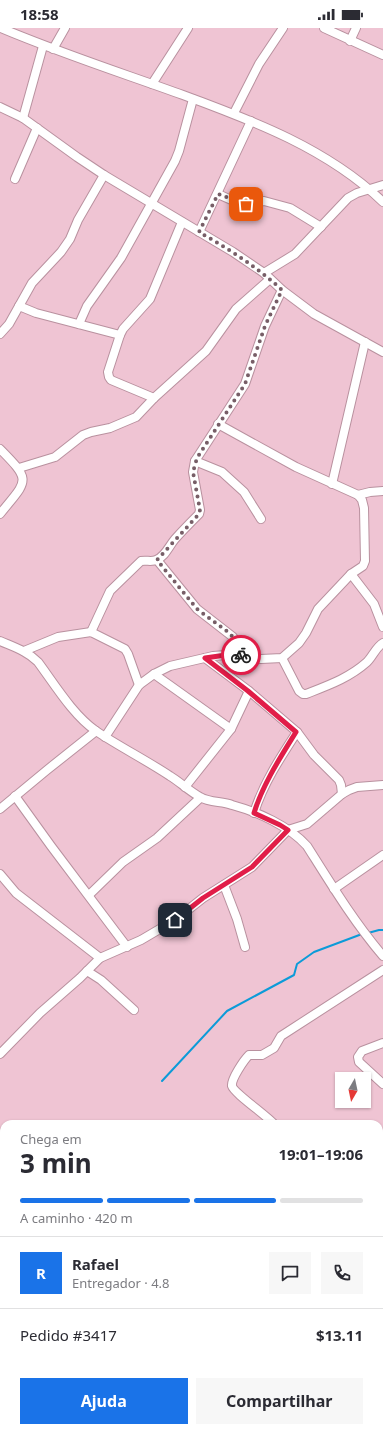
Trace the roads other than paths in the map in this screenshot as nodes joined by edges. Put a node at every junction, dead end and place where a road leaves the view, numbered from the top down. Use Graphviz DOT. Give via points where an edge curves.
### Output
graph roads {
  1 [pos="1,28"];
  2 [pos="65,28"];
  3 [pos="188,28"];
  4 [pos="283,28"];
  5 [pos="324,28"];
  6 [pos="356,28"];
  7 [pos="10,30"];
  8 [pos="350,41"];
  9 [pos="43,46"];
  10 [pos="53,49"];
  11 [pos="383,55"];
  12 [pos="152,84"];
  13 [pos="193,99"];
  14 [pos="0,107"];
  15 [pos="234,113"];
  16 [pos="23,118"];
  17 [pos="251,121"];
  18 [pos="37,128"];
  19 [pos="104,175"];
  20 [pos="15,179"];
  21 [pos="383,185"];
  22 [pos="369,189"];
  23 [pos="218,194"];
  24 [pos="383,202"];
  25 [pos="152,203"];
  26 [pos="182,222"];
  27 [pos="321,227"];
  28 [pos="199,232"];
  29 [pos="267,276"];
  30 [pos="282,290"];
  31 [pos="19,306"];
  32 [pos="79,324"];
  33 [pos="0,334"];
  34 [pos="120,335"];
  35 [pos="365,342"];
  36 [pos="383,352"];
  37 [pos="154,398"];
  38 [pos="218,424"];
  39 [pos="0,449"];
  40 [pos="196,461"];
  41 [pos="19,468"];
  42 [pos="332,484"];
  43 [pos="383,491"];
  44 [pos="358,495"];
  45 [pos="0,514"];
  46 [pos="261,518"];
  47 [pos="157,560"];
  48 [pos="351,574"];
  49 [pos="383,627"];
  50 [pos="91,632"];
  51 [pos="0,641"];
  52 [pos="383,643"];
  53 [pos="24,651"];
  54 [pos="241,656"];
  55 [pos="205,658"];
  56 [pos="282,658"];
  57 [pos="154,674"];
  58 [pos="139,685"];
  59 [pos="248,691"];
  60 [pos="231,729"];
  61 [pos="96,731"];
  62 [pos="296,732"];
  63 [pos="104,737"];
  64 [pos="383,785"];
  65 [pos="184,787"];
  66 [pos="342,794"];
  67 [pos="15,796"];
  68 [pos="200,798"];
  69 [pos="0,809"];
  70 [pos="254,813"];
  71 [pos="288,830"];
  72 [pos="383,855"];
  73 [pos="0,874"];
  74 [pos="224,885"];
  75 [pos="334,889"];
  76 [pos="88,895"];
  77 [pos="127,947"];
  78 [pos="245,947"];
  79 [pos="383,956"];
  80 [pos="100,958"];
  81 [pos="383,970"];
  82 [pos="87,971"];
  83 [pos="134,1010"];
  84 [pos="383,1043"];
  85 [pos="1,1052"];
  86 [pos="383,1084"];
  87 [pos="271,1120"];
  1 -- 7 [label="street"];
  2 -- 10 [label="street"];
  3 -- 12 [label="street"];
  4 -- 15 [label="street" via="259,64"];
  5 -- 8 [label="street"];
  6 -- 8 [label="street"];
  7 -- 9 [label="street"];
  8 -- 11 [label="street"];
  9 -- 10 [label="street"];
  9 -- 16 [label="street"];
  10 -- 12 [label="street"];
  12 -- 13 [label="street"];
  13 -- 15 [label="street"];
  13 -- 25 [label="street" via="179,151"];
  14 -- 16 [label="street"];
  15 -- 17 [label="street"];
  16 -- 18 [label="street"];
  17 -- 22 [label="street" via="310,149"];
  17 -- 23 [label="street"];
  18 -- 19 [label="street"];
  18 -- 20 [label="street"];
  19 -- 25 [label="street"];
  19 -- 31 [label="street" via="70,239 32,283"];
  21 -- 22 [label="street"];
  22 -- 24 [label="street"];
  22 -- 27 [label="street" via="348,198"];
  23 -- 27 [label="street" via="246,204 264,201 290,208"];
  23 -- 28 [label="street"];
  25 -- 26 [label="street"];
  25 -- 32 [label="street" via="121,258 87,306"];
  26 -- 28 [label="street"];
  26 -- 34 [label="street" via="150,299"];
  27 -- 29 [label="street"];
  28 -- 29 [label="street"];
  29 -- 30 [label="street"];
  29 -- 37 [label="street" via="230,314 206,351"];
  30 -- 35 [label="street" via="314,314"];
  30 -- 38 [label="street" via="265,326 245,384"];
  31 -- 32 [label="street"];
  31 -- 33 [label="street"];
  32 -- 34 [label="street"];
  34 -- 37 [label="street" via="108,377"];
  35 -- 36 [label="street"];
  35 -- 42 [label="street"];
  37 -- 41 [label="street" via="136,417 110,428 83,435 55,457"];
  38 -- 40 [label="street"];
  38 -- 42 [label="street" via="287,463"];
  39 -- 41 [label="street"];
  40 -- 46 [label="street" via="227,476 244,492"];
  40 -- 47 [label="street" via="193,472 199,514"];
  41 -- 45 [label="street" via="24,479 21,487"];
  42 -- 44 [label="street"];
  43 -- 44 [label="street"];
  44 -- 48 [label="street" via="364,508 366,561"];
  47 -- 50 [label="street" via="141,561 110,591"];
  47 -- 54 [label="street" via="197,609 233,637"];
  48 -- 49 [label="street" via="374,604"];
  48 -- 56 [label="street" via="318,609 299,643"];
  50 -- 53 [label="street" via="58,637"];
  50 -- 58 [label="street" via="125,649"];
  51 -- 53 [label="street"];
  52 -- 56 [label="street" via="368,661 346,678 306,694 299,691"];
  53 -- 61 [label="street" via="38,662 77,714"];
  54 -- 55 [label="street"];
  54 -- 56 [label="street" via="261,659"];
  55 -- 57 [label="street" via="178,663"];
  55 -- 59 [label="street"];
  57 -- 58 [label="street"];
  57 -- 60 [label="street"];
  58 -- 63 [label="street"];
  59 -- 60 [label="street"];
  59 -- 62 [label="street"];
  60 -- 65 [label="street"];
  61 -- 63 [label="street"];
  61 -- 67 [label="street"];
  62 -- 66 [label="street" via="314,756 339,780"];
  62 -- 70 [label="street" via="259,797"];
  63 -- 65 [label="street" via="171,776"];
  64 -- 66 [label="street" via="358,787"];
  65 -- 68 [label="street"];
  66 -- 71 [label="street" via="307,824"];
  67 -- 69 [label="street"];
  67 -- 76 [label="street"];
  68 -- 70 [label="street" via="231,804"];
  68 -- 76 [label="street" via="157,838 123,862"];
  70 -- 71 [label="street"];
  71 -- 74 [label="street" via="256,864"];
  71 -- 75 [label="street" via="307,846"];
  72 -- 75 [label="street"];
  73 -- 80 [label="street" via="10,887"];
  74 -- 77 [label="street" via="167,925"];
  74 -- 78 [label="street" via="238,919"];
  75 -- 79 [label="street"];
  76 -- 77 [label="street"];
  77 -- 80 [label="street"];
  80 -- 82 [label="street"];
  81 -- 87 [label="street" via="281,1036 274,1048 262,1055 249,1055 245,1059 232,1086"];
  82 -- 83 [label="street" via="101,980"];
  82 -- 85 [label="street"];
  84 -- 86 [label="street" via="362,1051 358,1057 359,1062"];
}
